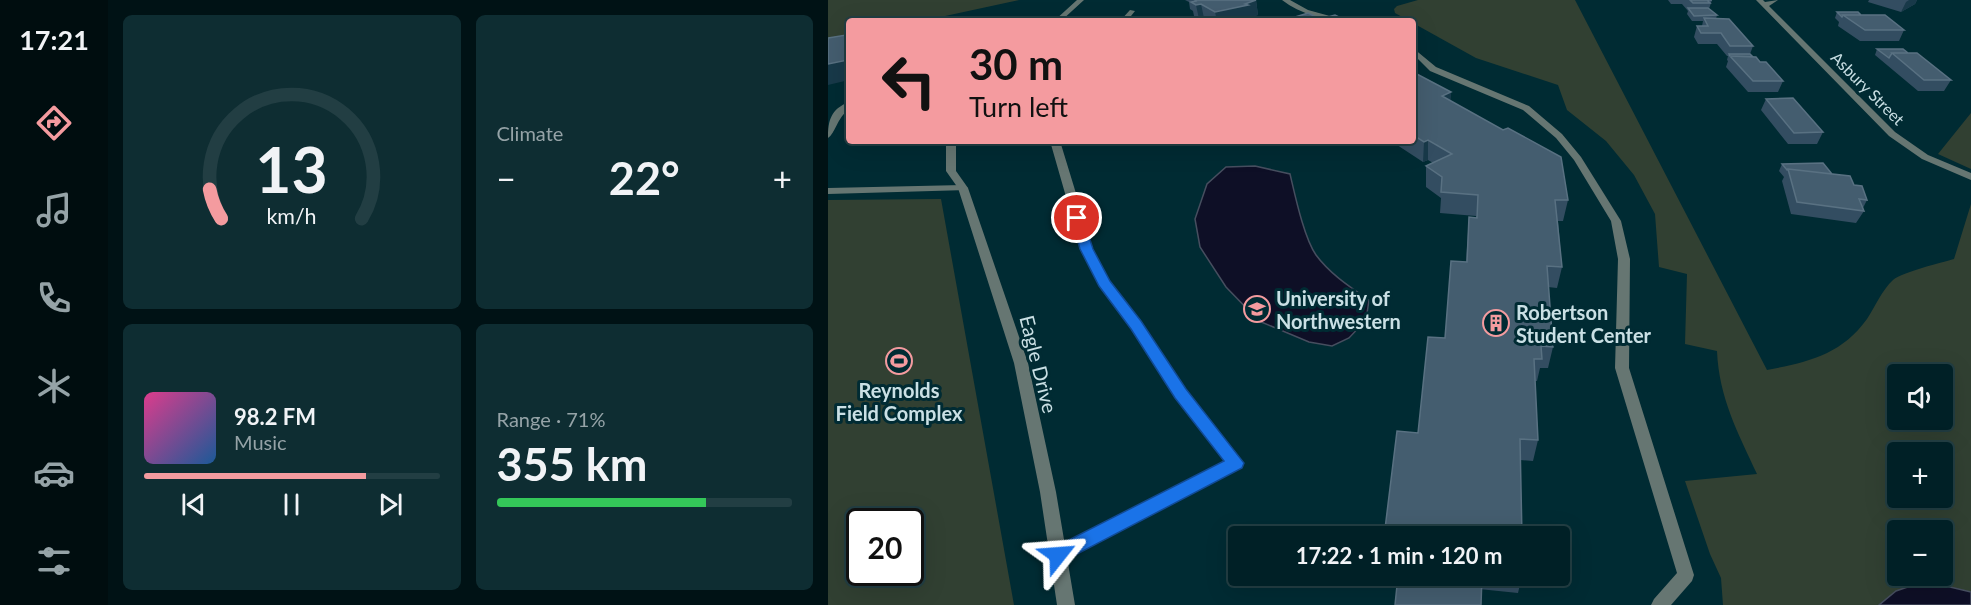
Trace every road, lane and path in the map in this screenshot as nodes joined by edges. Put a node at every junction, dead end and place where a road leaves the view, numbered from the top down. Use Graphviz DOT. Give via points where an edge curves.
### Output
graph roads {
  1 [pos="1081,0"];
  2 [pos="1285,0"];
  3 [pos="1775,0"];
  4 [pos="1762,3"];
  5 [pos="1132,11"];
  6 [pos="1060,18"];
  7 [pos="1126,18"];
  8 [pos="1333,18"];
  9 [pos="1416,53"];
  10 [pos="846,107"];
  11 [pos="828,135"];
  12 [pos="951,144"];
  13 [pos="1056,144"];
  14 [pos="1971,177"];
  15 [pos="963,188"];
  16 [pos="828,191"];
  17 [pos="1058,555"];
  18 [pos="1066,605"];
  19 [pos="1660,605"];
  1 -- 6 [label="street"];
  2 -- 8 [label="street"];
  3 -- 4 [label="street"];
  4 -- 14 [label="street, Asbury Street" via="1892,134 1934,161"];
  5 -- 7 [label="street"];
  9 -- 19 [label="street" via="1433,69 1526,108 1559,136 1578,159 1616,221 1623,259 1622,368 1686,575"];
  10 -- 11 [label="street" via="829,125"];
  12 -- 15 [label="street, Eagle Drive" via="951,171"];
  13 -- 17 [label="street" via="1087,249 1104,283 1180,393 1236,463"];
  15 -- 16 [label="street"];
  15 -- 17 [label="street, Eagle Drive" via="1021,363"];
  17 -- 18 [label="street, Eagle Drive"];
}
